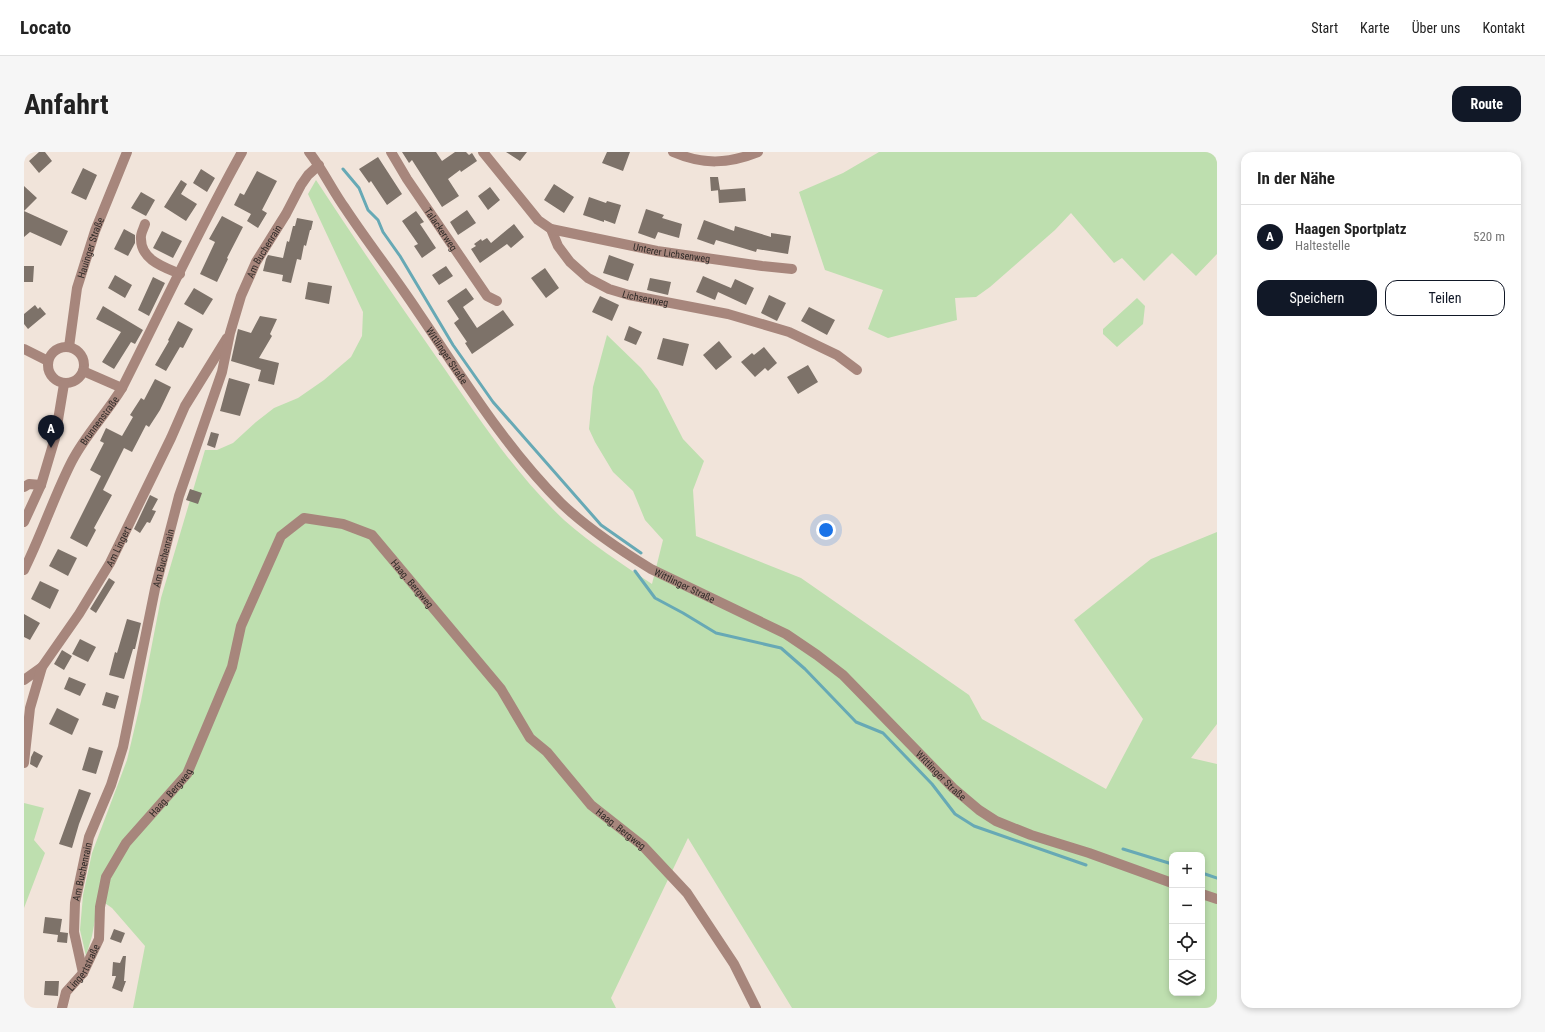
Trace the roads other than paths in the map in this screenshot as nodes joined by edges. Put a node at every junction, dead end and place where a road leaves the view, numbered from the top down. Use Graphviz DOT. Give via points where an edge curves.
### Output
graph roads {
  1 [pos="127,152"];
  2 [pos="242,152"];
  3 [pos="309,152"];
  4 [pos="391,152"];
  5 [pos="483,152"];
  6 [pos="673,152"];
  7 [pos="758,152"];
  8 [pos="319,165"];
  9 [pos="145,224"];
  10 [pos="552,229"];
  11 [pos="792,269"];
  12 [pos="180,274"];
  13 [pos="497,301"];
  14 [pos="230,333"];
  15 [pos="69,347"];
  16 [pos="24,350"];
  17 [pos="48,361"];
  18 [pos="857,370"];
  19 [pos="84,371"];
  20 [pos="64,384"];
  21 [pos="122,388"];
  22 [pos="41,485"];
  23 [pos="24,487"];
  24 [pos="24,522"];
  25 [pos="24,570"];
  26 [pos="42,667"];
  27 [pos="24,680"];
  28 [pos="24,763"];
  29 [pos="106,877"];
  30 [pos="1169,882"];
  31 [pos="1205,895"];
  32 [pos="1217,899"];
  33 [pos="83,973"];
  34 [pos="62,1008"];
  35 [pos="756,1008"];
  1 -- 15 [label="street, Hauinger Straße" via="95,231 77,288"];
  2 -- 12 [label="street, Brunnenstraße"];
  3 -- 8 [label="street, Wittlinger Straße"];
  4 -- 13 [label="street, Talackerweg" via="487,296"];
  5 -- 10 [label="street" via="538,220"];
  6 -- 7 [label="street" via="706,162 724,162"];
  8 -- 14 [label="street, Am Buchenrain" via="301,185 256,262 241,296"];
  8 -- 30 [label="street, Wittlinger Straße" via="344,207 489,417 527,466 562,504 594,531 631,558 786,634 817,654 843,675 953,788 996,821"];
  9 -- 12 [label="street" via="140,238 144,251 156,263"];
  10 -- 11 [label="street, Unterer Lichsenweg" via="657,251"];
  10 -- 18 [label="street, Lichsenweg" via="558,246 570,262 588,278 609,289 728,314 789,332 837,355"];
  12 -- 21 [label="street, Brunnenstraße"];
  14 -- 26 [label="street, Am Lingert" via="185,406 110,563"];
  14 -- 33 [label="street, Am Buchenrain" via="222,372 179,496 155,589 123,747 111,785 89,837 75,903 74,932"];
  15 -- 17 [label="street" via="60,348 52,353"];
  15 -- 19 [label="street" via="82,356"];
  16 -- 17 [label="street"];
  17 -- 20 [label="street" via="51,376"];
  19 -- 20 [label="street" via="72,383"];
  19 -- 21 [label="street"];
  20 -- 22 [label="street" via="55,438"];
  21 -- 25 [label="street, Brunnenstraße" via="72,460"];
  22 -- 23 [label="street" via="29,484"];
  22 -- 24 [label="street"];
  26 -- 27 [label="street"];
  26 -- 28 [label="street, Am Lingert" via="30,708"];
  29 -- 33 [label="street, Lingertstraße" via="100,907 99,939"];
  29 -- 35 [label="street, Haag. Bergweg" via="126,843 187,774 232,667 242,626 281,536 304,518 343,524 372,535 501,689 530,738 547,752 591,805 643,846 687,893 734,964"];
  31 -- 32 [label="street"];
  33 -- 34 [label="street, Lingertstraße" via="66,992"];
}
